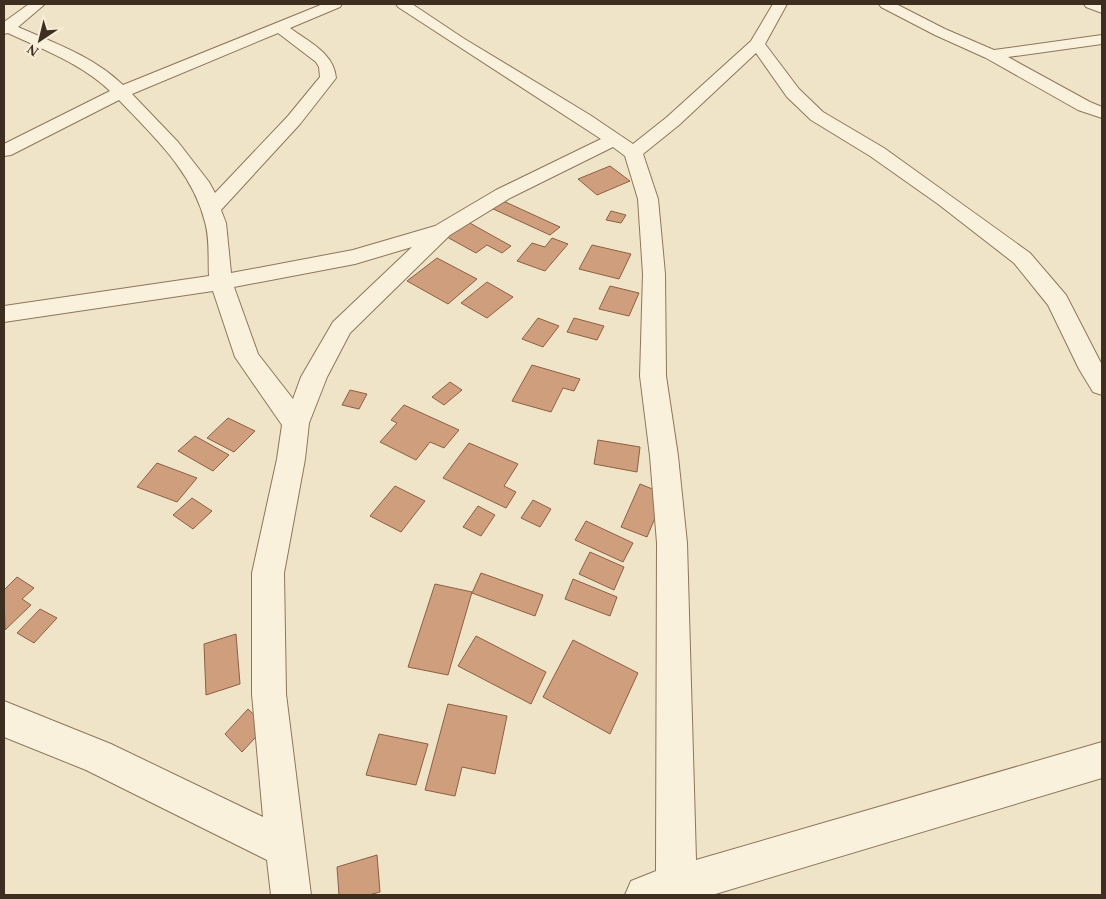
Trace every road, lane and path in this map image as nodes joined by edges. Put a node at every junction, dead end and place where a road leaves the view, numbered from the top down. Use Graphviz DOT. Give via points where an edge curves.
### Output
graph roads {
  1 [pos="38,4"];
  2 [pos="334,4"];
  3 [pos="403,4"];
  4 [pos="780,4"];
  5 [pos="886,4"];
  6 [pos="1091,4"];
  7 [pos="1102,9"];
  8 [pos="6,27"];
  9 [pos="280,27"];
  10 [pos="1102,39"];
  11 [pos="757,44"];
  12 [pos="992,55"];
  13 [pos="121,92"];
  14 [pos="1102,113"];
  15 [pos="623,147"];
  16 [pos="4,151"];
  17 [pos="211,210"];
  18 [pos="443,230"];
  19 [pos="221,282"];
  20 [pos="4,314"];
  21 [pos="1099,373"];
  22 [pos="296,422"];
  23 [pos="4,719"];
  24 [pos="1102,760"];
  25 [pos="287,849"];
  26 [pos="664,892"];
  27 [pos="291,895"];
  1 -- 8 [label="street"];
  2 -- 9 [label="street"];
  3 -- 15 [label="street"];
  4 -- 11 [label="street"];
  5 -- 12 [label="street"];
  6 -- 7 [label="street"];
  8 -- 13 [label="street" via="101,73"];
  9 -- 13 [label="street"];
  9 -- 17 [label="street" via="322,59 328,78"];
  10 -- 12 [label="street"];
  11 -- 15 [label="street" via="673,121"];
  11 -- 21 [label="street" via="793,93 817,116 877,152 1022,258 1058,301"];
  12 -- 14 [label="street"];
  13 -- 16 [label="street"];
  13 -- 17 [label="street" via="178,154 202,186"];
  15 -- 18 [label="street" via="574,161 503,194"];
  15 -- 26 [label="street" via="648,199 654,274 654,376 672,543"];
  17 -- 19 [label="street" via="216,223"];
  18 -- 19 [label="street" via="355,257"];
  18 -- 22 [label="street" via="340,328 314,377"];
  19 -- 20 [label="street"];
  19 -- 22 [label="street" via="247,357"];
  22 -- 25 [label="street" via="268,573 269,694"];
  23 -- 25 [label="street" via="98,757"];
  24 -- 26 [label="street"];
  25 -- 27 [label="street"];
}
